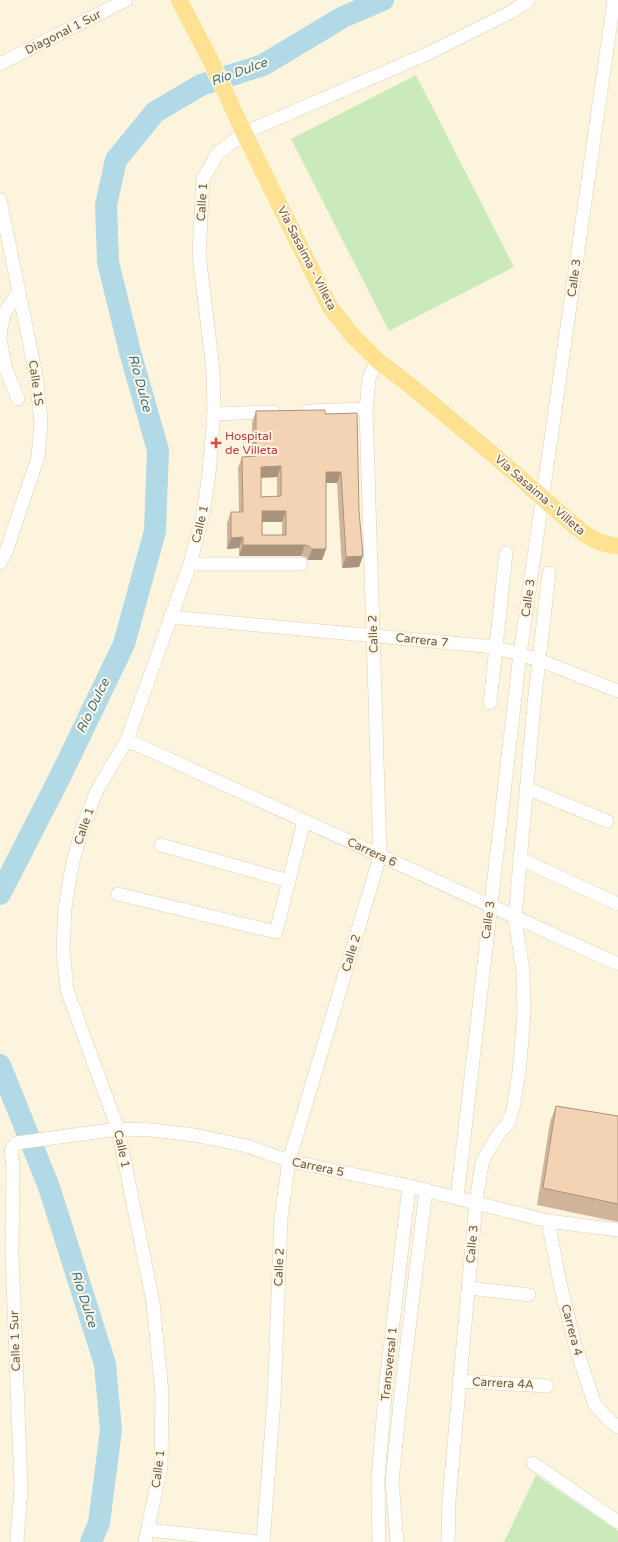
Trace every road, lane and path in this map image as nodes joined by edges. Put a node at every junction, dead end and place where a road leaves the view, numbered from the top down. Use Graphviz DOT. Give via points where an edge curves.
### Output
graph roads {
  1 [pos="126,0"];
  2 [pos="179,0"];
  3 [pos="529,0"];
  4 [pos="614,0"];
  5 [pos="0,64"];
  6 [pos="244,134"];
  7 [pos="0,200"];
  8 [pos="19,292"];
  9 [pos="0,339"];
  10 [pos="377,360"];
  11 [pos="18,399"];
  12 [pos="366,409"];
  13 [pos="298,411"];
  14 [pos="283,412"];
  15 [pos="214,414"];
  16 [pos="618,546"];
  17 [pos="506,553"];
  18 [pos="2,555"];
  19 [pos="190,564"];
  20 [pos="301,564"];
  21 [pos="549,573"];
  22 [pos="170,616"];
  23 [pos="373,635"];
  24 [pos="495,647"];
  25 [pos="520,654"];
  26 [pos="539,660"];
  27 [pos="618,691"];
  28 [pos="490,703"];
  29 [pos="126,740"];
  30 [pos="526,788"];
  31 [pos="304,821"];
  32 [pos="607,821"];
  33 [pos="161,845"];
  34 [pos="380,856"];
  35 [pos="519,858"];
  36 [pos="289,882"];
  37 [pos="118,894"];
  38 [pos="618,904"];
  39 [pos="490,906"];
  40 [pos="515,918"];
  41 [pos="618,964"];
  42 [pos="118,1129"];
  43 [pos="16,1143"];
  44 [pos="289,1161"];
  45 [pos="408,1186"];
  46 [pos="426,1190"];
  47 [pos="457,1198"];
  48 [pos="476,1203"];
  49 [pos="548,1222"];
  50 [pos="618,1230"];
  51 [pos="469,1288"];
  52 [pos="529,1295"];
  53 [pos="459,1381"];
  54 [pos="547,1386"];
  55 [pos="618,1427"];
  56 [pos="533,1463"];
  57 [pos="618,1522"];
  58 [pos="147,1536"];
  59 [pos="18,1542"];
  60 [pos="261,1542"];
  61 [pos="379,1542"];
  62 [pos="397,1542"];
  63 [pos="448,1542"];
  1 -- 5 [label="street, Diagonal 1 Sur"];
  2 -- 6 [label="main road, Vía Sasaima - Villeta" via="210,59"];
  3 -- 6 [label="street, Calle 1" via="511,12 429,53"];
  4 -- 25 [label="street, Calle 3"];
  6 -- 10 [label="main road, Vía Sasaima - Villeta" via="330,307 353,336"];
  6 -- 15 [label="street, Calle 1" via="217,154 203,179 199,255 213,369"];
  7 -- 8 [label="street, Calle 1S"];
  8 -- 9 [label="street" via="5,309"];
  8 -- 18 [label="street, Calle 1S" via="36,375 41,422 38,457"];
  9 -- 11 [label="street" via="6,369"];
  10 -- 12 [label="street, Calle 2" via="368,379"];
  10 -- 16 [label="main road, Vía Sasaima - Villeta, bridge" via="496,457 585,536 606,545"];
  12 -- 13 [label="street"];
  12 -- 23 [label="street, Calle 2"];
  14 -- 15 [label="street"];
  15 -- 19 [label="street, Calle 1" via="203,514"];
  17 -- 24 [label="street"];
  19 -- 20 [label="street"];
  19 -- 22 [label="street, Calle 1"];
  21 -- 26 [label="street, Calle 3"];
  22 -- 23 [label="street, Carrera 7"];
  22 -- 29 [label="street, Calle 1"];
  23 -- 24 [label="street, Carrera 7"];
  23 -- 34 [label="street, Calle 2"];
  24 -- 25 [label="street, Carrera 7"];
  24 -- 28 [label="street"];
  25 -- 26 [label="street, Carrera 7"];
  25 -- 39 [label="street, Calle 3"];
  26 -- 27 [label="street, Carrera 7"];
  26 -- 30 [label="street, Calle 3"];
  29 -- 31 [label="street, Carrera 6"];
  29 -- 42 [label="street, Calle 1" via="97,790 83,826 73,861 65,908 63,950 67,990"];
  30 -- 32 [label="street"];
  30 -- 35 [label="street, Calle 3"];
  31 -- 34 [label="street, Carrera 6"];
  31 -- 36 [label="street"];
  33 -- 36 [label="street"];
  34 -- 39 [label="street, Carrera 6"];
  34 -- 44 [label="street, Calle 2"];
  35 -- 38 [label="street"];
  35 -- 40 [label="street, Calle 3"];
  36 -- 37 [label="street" via="276,932"];
  39 -- 40 [label="street, Carrera 6"];
  39 -- 47 [label="street, Calle 3"];
  40 -- 41 [label="street, Carrera 6"];
  40 -- 48 [label="street, Calle 3" via="523,972 524,1014 519,1073 508,1123 484,1160"];
  42 -- 43 [label="street, Carrera 5"];
  42 -- 44 [label="street, Carrera 5" via="194,1134 246,1146"];
  42 -- 58 [label="street, Calle 1" via="153,1302 162,1393 161,1466"];
  43 -- 59 [label="street, Calle 1 Sur" via="11,1151 20,1488"];
  44 -- 45 [label="street, Carrera 5"];
  44 -- 60 [label="street, Calle 2" via="281,1218 274,1400"];
  45 -- 46 [label="street, Carrera 5"];
  45 -- 61 [label="street, Transversal 1" via="378,1478"];
  46 -- 47 [label="street, Carrera 5"];
  46 -- 62 [label="street, Transversal 1" via="392,1480"];
  47 -- 48 [label="street, Carrera 5"];
  48 -- 49 [label="street, Carrera 5"];
  48 -- 51 [label="street, Calle 3"];
  49 -- 50 [label="street, Carrera 5"];
  49 -- 55 [label="street, Carrera 4" via="564,1299 595,1405"];
  51 -- 52 [label="street"];
  51 -- 53 [label="street, Calle 3"];
  53 -- 54 [label="street, Carrera 4A"];
  53 -- 63 [label="street, Calle 3"];
  56 -- 57 [label="street"];
  58 -- 60 [label="street"];
}
